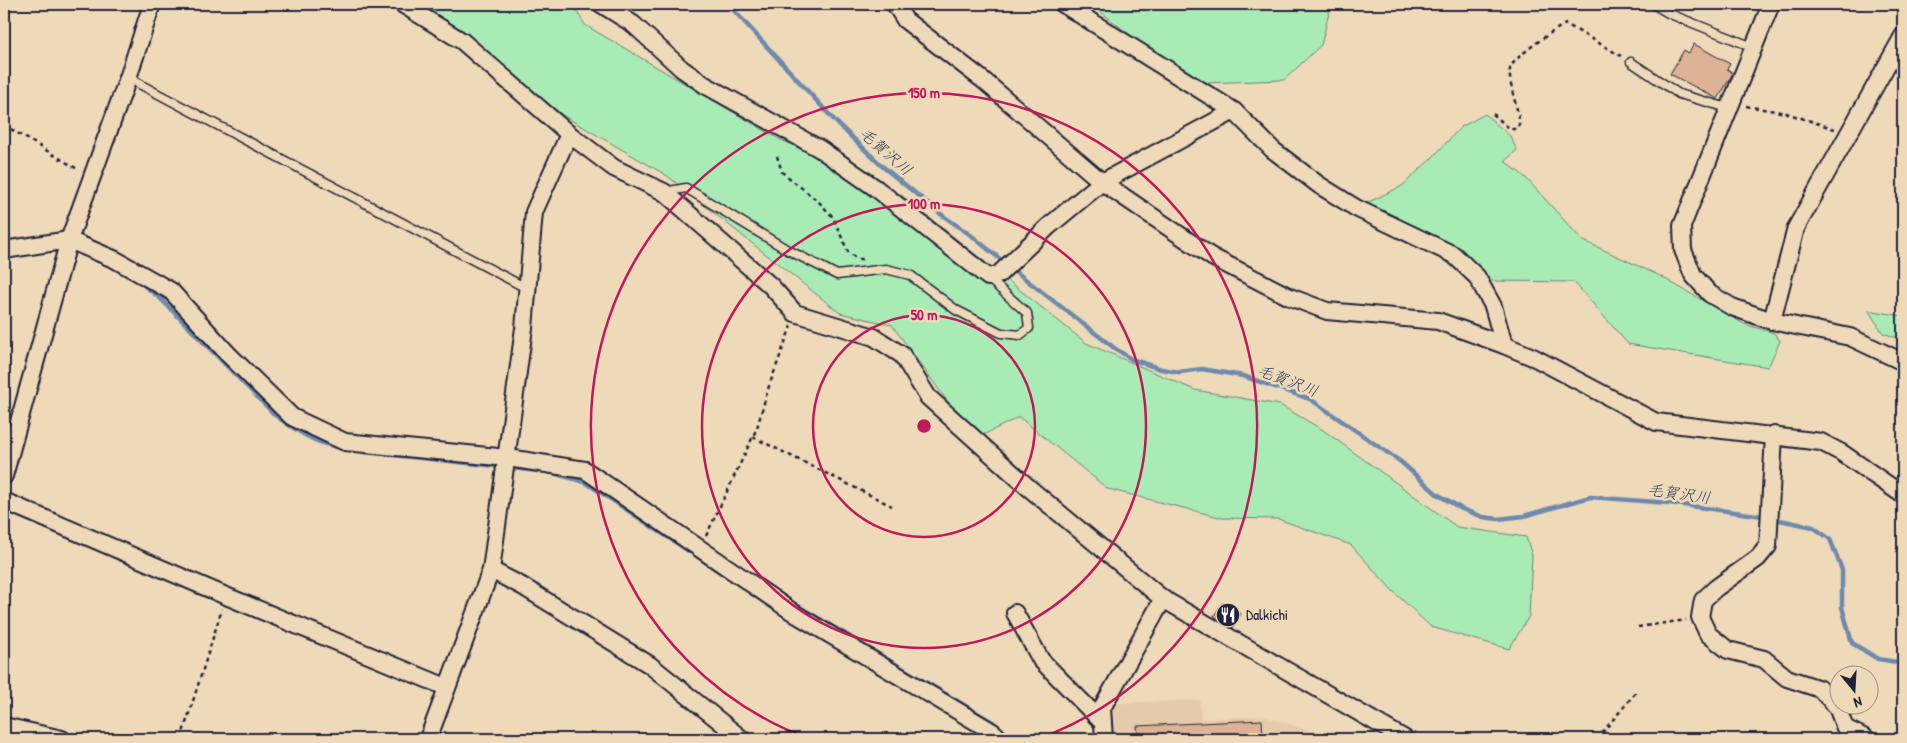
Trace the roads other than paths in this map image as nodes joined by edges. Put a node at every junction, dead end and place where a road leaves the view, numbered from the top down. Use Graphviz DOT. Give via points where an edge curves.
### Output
graph roads {
  1 [pos="152,4"];
  2 [pos="402,4"];
  3 [pos="601,4"];
  4 [pos="895,4"];
  5 [pos="1063,4"];
  6 [pos="1653,4"];
  7 [pos="1771,4"];
  8 [pos="1903,36"];
  9 [pos="1753,46"];
  10 [pos="1631,62"];
  11 [pos="128,78"];
  12 [pos="1729,106"];
  13 [pos="1234,111"];
  14 [pos="569,134"];
  15 [pos="1102,182"];
  16 [pos="664,192"];
  17 [pos="69,240"];
  18 [pos="4,250"];
  19 [pos="968,260"];
  20 [pos="526,288"];
  21 [pos="1772,321"];
  22 [pos="1504,344"];
  23 [pos="1903,362"];
  24 [pos="1774,435"];
  25 [pos="508,458"];
  26 [pos="4,476"];
  27 [pos="1903,495"];
  28 [pos="4,501"];
  29 [pos="491,570"];
  30 [pos="1163,599"];
  31 [pos="1015,613"];
  32 [pos="446,687"];
  33 [pos="4,726"];
  34 [pos="1104,731"];
  35 [pos="62,739"];
  36 [pos="428,739"];
  37 [pos="742,739"];
  38 [pos="1000,739"];
  39 [pos="1405,739"];
  40 [pos="1867,739"];
  1 -- 11 [label="street"];
  2 -- 14 [label="street" via="462,41"];
  3 -- 19 [label="street" via="633,24 682,69 820,149"];
  4 -- 15 [label="street" via="905,20 983,80"];
  5 -- 13 [label="street"];
  6 -- 9 [label="lane" via="1670,14"];
  7 -- 9 [label="street"];
  8 -- 21 [label="street" via="1796,228"];
  9 -- 12 [label="street"];
  10 -- 12 [label="lane" via="1679,94"];
  11 -- 17 [label="street"];
  11 -- 20 [label="lane"];
  12 -- 21 [label="street" via="1682,226 1683,250 1694,275 1710,294 1732,308"];
  13 -- 15 [label="street"];
  13 -- 22 [label="street" via="1273,150 1318,185 1356,208 1454,255 1477,277 1493,306"];
  14 -- 16 [label="street" via="614,168"];
  14 -- 20 [label="street" via="534,212"];
  15 -- 19 [label="street" via="1001,272 988,277"];
  15 -- 22 [label="street" via="1212,257 1299,300 1327,311 1438,321"];
  16 -- 19 [label="lane" via="686,188 786,249 837,275 886,269 910,275 956,310 1001,332 1020,335 1029,328 1027,313"];
  16 -- 30 [label="street" via="771,286 795,313 874,337 902,355 928,397 1029,488"];
  17 -- 18 [label="street"];
  17 -- 25 [label="street" via="116,260 171,292 292,417 345,442"];
  17 -- 26 [label="street"];
  20 -- 25 [label="street"];
  21 -- 23 [label="street" via="1850,337"];
  22 -- 24 [label="street" via="1656,422"];
  24 -- 27 [label="street" via="1821,442"];
  24 -- 40 [label="street" via="1768,546 1758,558 1703,600 1700,618 1708,634 1728,650 1764,659 1787,678 1820,689 1837,707 1844,728"];
  25 -- 29 [label="street"];
  25 -- 38 [label="street" via="585,470 797,615"];
  28 -- 32 [label="street"];
  29 -- 32 [label="street"];
  29 -- 37 [label="street" via="650,665"];
  30 -- 34 [label="street" via="1102,708"];
  30 -- 39 [label="street"];
  31 -- 34 [label="street" via="1041,660"];
  32 -- 36 [label="street"];
  33 -- 35 [label="street"];
}
